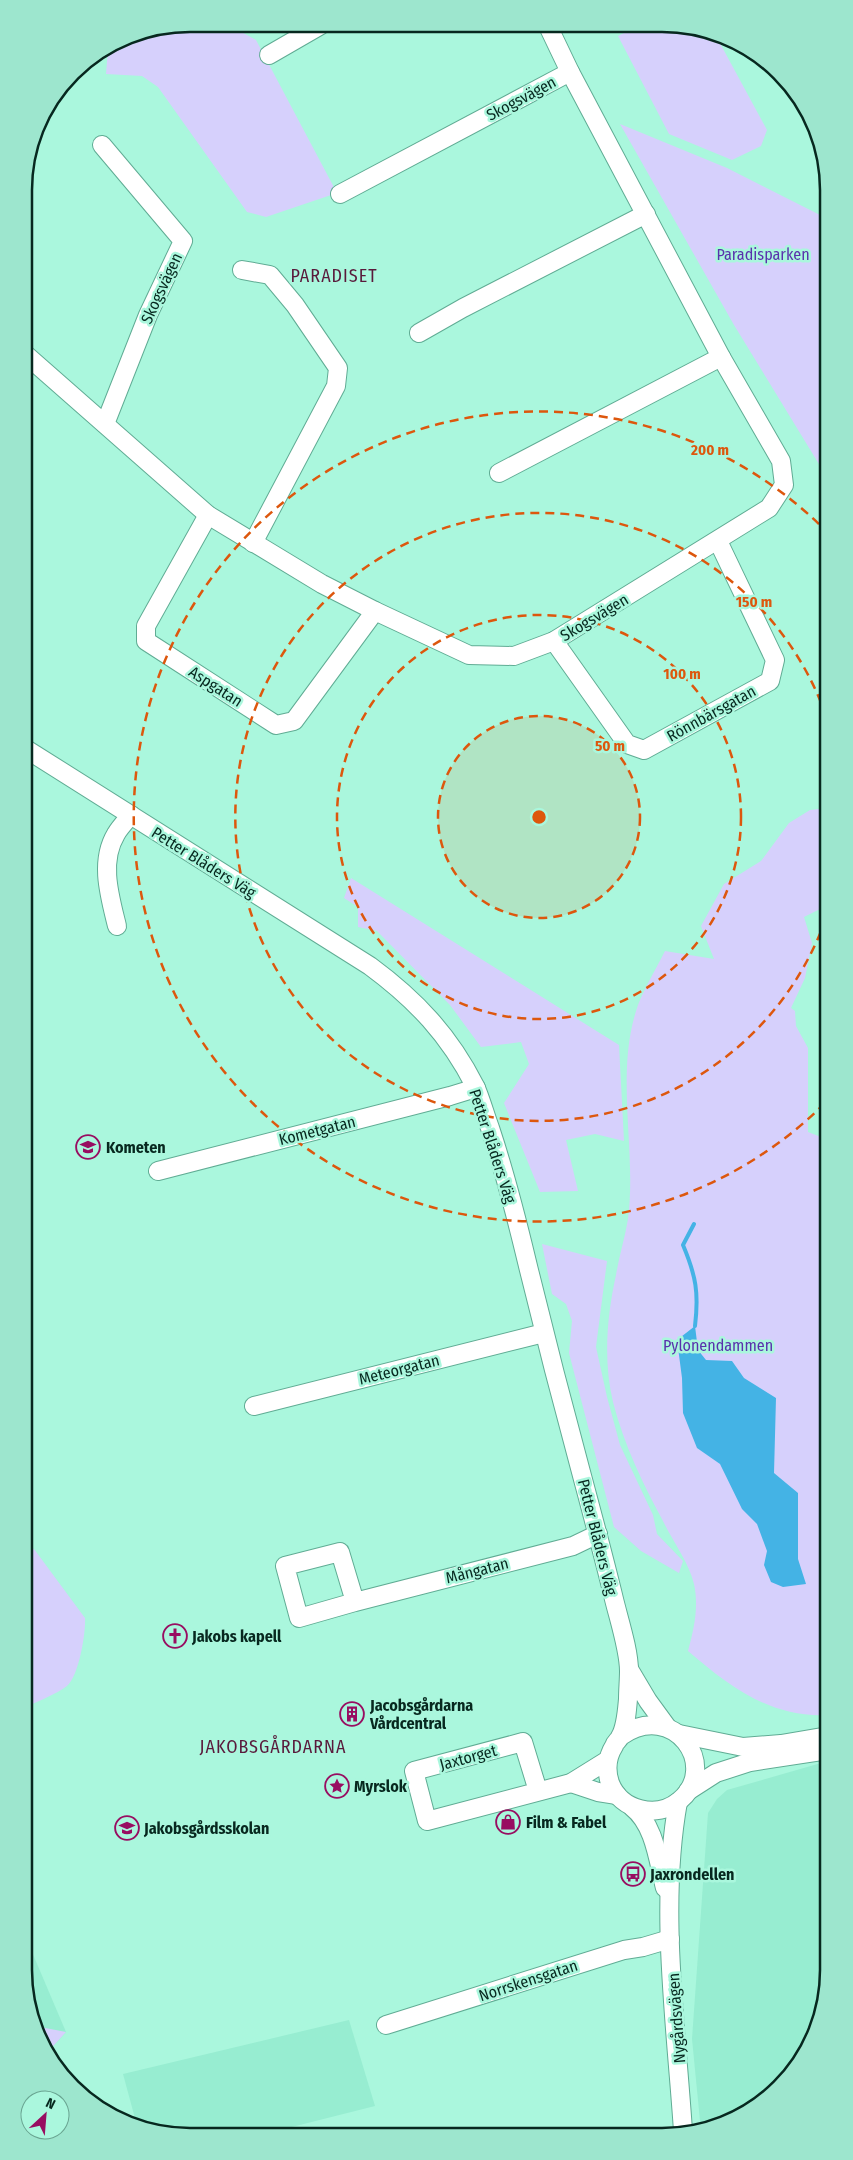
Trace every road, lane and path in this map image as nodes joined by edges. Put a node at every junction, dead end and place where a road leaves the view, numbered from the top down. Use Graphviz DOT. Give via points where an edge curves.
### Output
graph roads {
  1 [pos="309,32"];
  2 [pos="551,32"];
  3 [pos="269,55"];
  4 [pos="570,72"];
  5 [pos="102,145"];
  6 [pos="340,194"];
  7 [pos="646,214"];
  8 [pos="242,270"];
  9 [pos="420,333"];
  10 [pos="722,357"];
  11 [pos="33,361"];
  12 [pos="105,424"];
  13 [pos="499,473"];
  14 [pos="208,515"];
  15 [pos="718,541"];
  16 [pos="253,543"];
  17 [pos="375,611"];
  18 [pos="554,641"];
  19 [pos="33,753"];
  20 [pos="130,815"];
  21 [pos="117,926"];
  22 [pos="476,1088"];
  23 [pos="158,1171"];
  24 [pos="544,1333"];
  25 [pos="254,1406"];
  26 [pos="598,1534"];
  27 [pos="355,1602"];
  28 [pos="630,1668"];
  29 [pos="673,1730"];
  30 [pos="621,1736"];
  31 [pos="820,1737"];
  32 [pos="820,1751"];
  33 [pos="608,1760"];
  34 [pos="571,1783"];
  35 [pos="538,1791"];
  36 [pos="617,1795"];
  37 [pos="683,1797"];
  38 [pos="632,1807"];
  39 [pos="670,1905"];
  40 [pos="670,1939"];
  41 [pos="386,2025"];
  42 [pos="683,2126"];
  1 -- 3 [label="street"];
  2 -- 4 [label="street, Skogsvägen"];
  4 -- 6 [label="street, Skogsvägen"];
  4 -- 7 [label="street, Skogsvägen"];
  5 -- 12 [label="street, Skogsvägen" via="183,241 148,315"];
  7 -- 9 [label="street"];
  7 -- 10 [label="street, Skogsvägen"];
  8 -- 16 [label="street" via="270,275 338,368 336,386"];
  10 -- 13 [label="street"];
  10 -- 15 [label="street, Skogsvägen" via="781,461 784,485 769,508"];
  11 -- 12 [label="street, Skogsvägen"];
  12 -- 14 [label="street, Skogsvägen"];
  14 -- 16 [label="street, Skogsvägen"];
  14 -- 17 [label="street, Aspgatan" via="146,626 146,641 276,725 294,721"];
  15 -- 18 [label="street, Skogsvägen"];
  15 -- 18 [label="street, Rönnbärsgatan" via="774,660 770,681 644,750 628,744"];
  16 -- 17 [label="street, Skogsvägen"];
  17 -- 18 [label="street, Skogsvägen" via="469,655 514,656"];
  19 -- 20 [label="street, Petter Blåders Väg"];
  20 -- 21 [label="street" via="110,846 107,867"];
  20 -- 22 [label="street, Petter Blåders Väg" via="370,966 402,990 438,1028"];
  22 -- 23 [label="street, Kometgatan"];
  22 -- 24 [label="street, Petter Blåders Väg" via="508,1181"];
  24 -- 25 [label="street, Meteorgatan"];
  24 -- 26 [label="street, Petter Blåders Väg"];
  26 -- 27 [label="street, Mångatan" via="574,1546"];
  26 -- 28 [label="street, Petter Blåders Väg"];
  27 -- 27 [label="street, Mångatan" via="299,1618 285,1566 340,1552"];
  28 -- 29 [label="street, Petter Blåders Väg" via="648,1701"];
  28 -- 30 [label="street, Petter Blåders Väg"];
  29 -- 30 [label="street" via="655,1724 643,1725 631,1728"];
  29 -- 31 [label="street" via="743,1747"];
  29 -- 37 [label="street" via="687,1743 694,1761 693,1780"];
  30 -- 33 [label="street"];
  32 -- 37 [label="street" via="750,1762 716,1773"];
  33 -- 34 [label="street"];
  33 -- 36 [label="street" via="611,1784"];
  34 -- 35 [label="street"];
  34 -- 36 [label="street"];
  35 -- 35 [label="street, Jaxtorget" via="427,1821 414,1771 523,1742"];
  36 -- 38 [label="street"];
  37 -- 38 [label="street" via="656,1811"];
  37 -- 39 [label="street, Nygårdsvägen" via="673,1830"];
  38 -- 39 [label="street, Nygårdsvägen" via="641,1814 650,1833"];
  39 -- 40 [label="street, Nygårdsvägen"];
  40 -- 41 [label="street, Norrskensgatan" via="624,1950"];
  40 -- 42 [label="street, Nygårdsvägen"];
}
